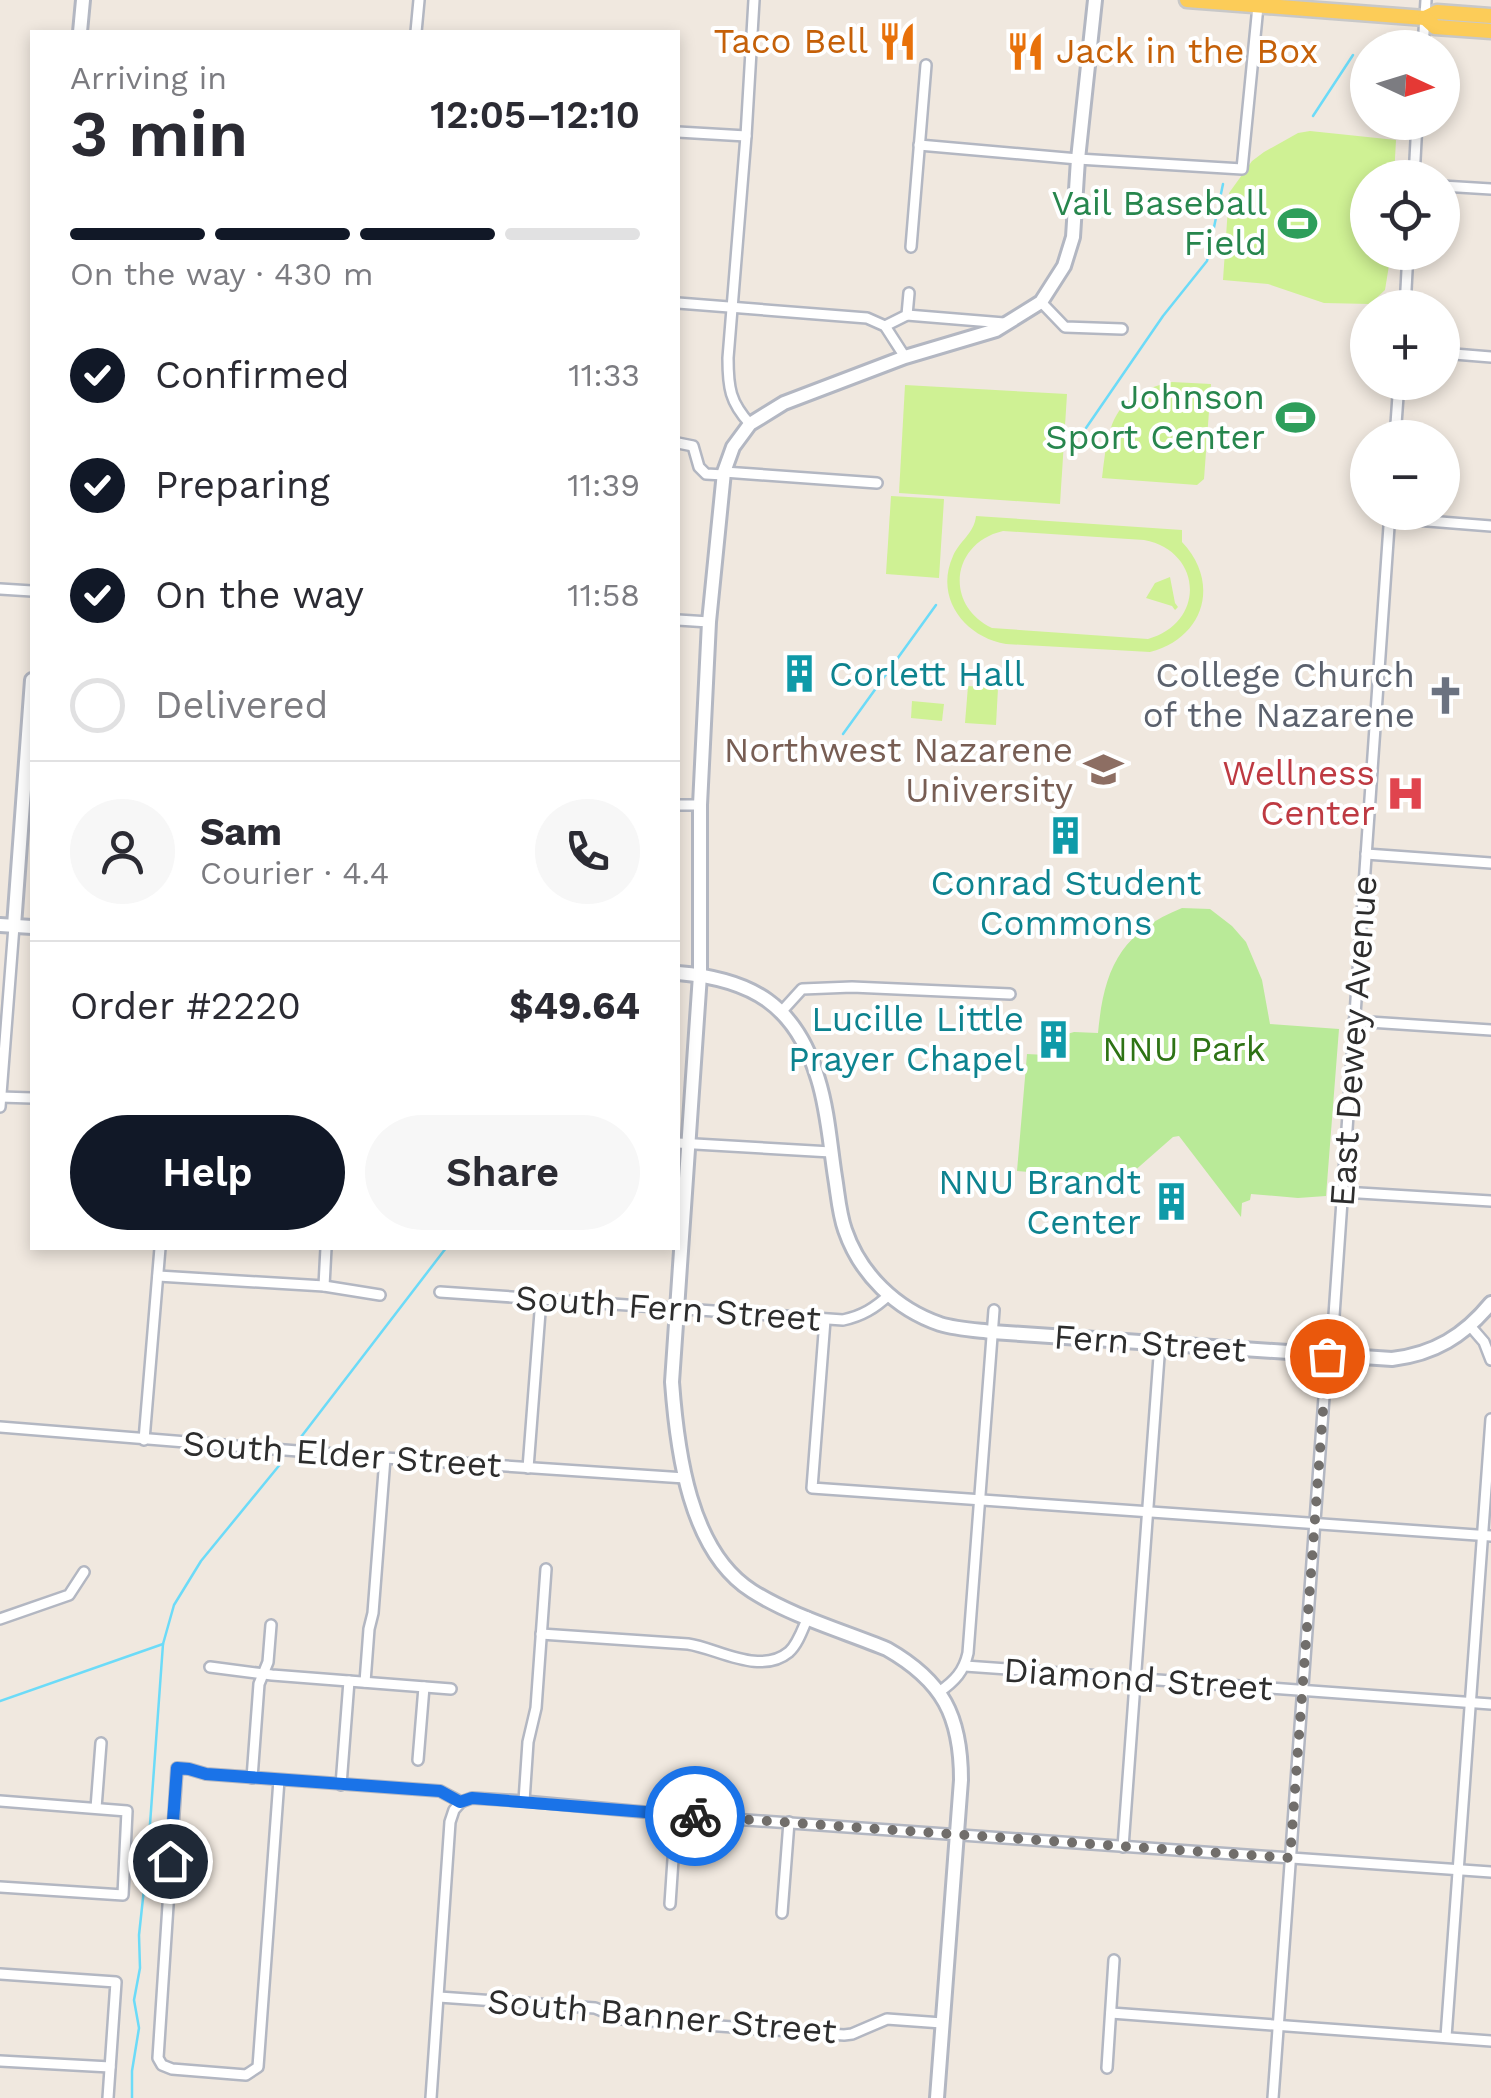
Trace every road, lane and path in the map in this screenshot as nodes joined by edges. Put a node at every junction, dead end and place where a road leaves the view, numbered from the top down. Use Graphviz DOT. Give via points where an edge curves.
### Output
graph roads {
  1 [pos="83,0"];
  2 [pos="419,0"];
  3 [pos="754,0"];
  4 [pos="1095,0"];
  5 [pos="1188,0"];
  6 [pos="1426,0"];
  7 [pos="1258,6"];
  8 [pos="1491,16"];
  9 [pos="1425,18"];
  10 [pos="80,30"];
  11 [pos="416,30"];
  12 [pos="1424,30"];
  13 [pos="1491,31"];
  14 [pos="926,65"];
  15 [pos="680,132"];
  16 [pos="746,136"];
  17 [pos="919,145"];
  18 [pos="1078,159"];
  19 [pos="1460,187"];
  20 [pos="1491,189"];
  21 [pos="911,247"];
  22 [pos="909,293"];
  23 [pos="1040,302"];
  24 [pos="680,304"];
  25 [pos="732,306"];
  26 [pos="907,315"];
  27 [pos="1006,323"];
  28 [pos="885,326"];
  29 [pos="1122,329"];
  30 [pos="1460,354"];
  31 [pos="905,357"];
  32 [pos="1491,357"];
  33 [pos="750,424"];
  34 [pos="680,443"];
  35 [pos="724,473"];
  36 [pos="877,482"];
  37 [pos="1460,523"];
  38 [pos="1491,526"];
  39 [pos="1389,530"];
  40 [pos="0,589"];
  41 [pos="30,591"];
  42 [pos="680,620"];
  43 [pos="709,622"];
  44 [pos="30,700"];
  45 [pos="680,805"];
  46 [pos="700,806"];
  47 [pos="1366,854"];
  48 [pos="1491,863"];
  49 [pos="7,925"];
  50 [pos="680,973"];
  51 [pos="700,975"];
  52 [pos="1010,994"];
  53 [pos="782,1012"];
  54 [pos="1354,1021"];
  55 [pos="1491,1030"];
  56 [pos="0,1097"];
  57 [pos="30,1098"];
  58 [pos="0,1107"];
  59 [pos="682,1143"];
  60 [pos="831,1152"];
  61 [pos="1343,1192"];
  62 [pos="680,1198"];
  63 [pos="1491,1202"];
  64 [pos="160,1250"];
  65 [pos="326,1250"];
  66 [pos="678,1250"];
  67 [pos="158,1276"];
  68 [pos="324,1286"];
  69 [pos="440,1292"];
  70 [pos="380,1295"];
  71 [pos="890,1296"];
  72 [pos="541,1299"];
  73 [pos="1491,1303"];
  74 [pos="676,1308"];
  75 [pos="994,1310"];
  76 [pos="825,1320"];
  77 [pos="1471,1326"];
  78 [pos="1333,1330"];
  79 [pos="992,1332"];
  80 [pos="1160,1344"];
  81 [pos="1327,1356"];
  82 [pos="1491,1360"];
  83 [pos="1491,1419"];
  84 [pos="0,1427"];
  85 [pos="144,1440"];
  86 [pos="385,1458"];
  87 [pos="528,1468"];
  88 [pos="685,1478"];
  89 [pos="980,1500"];
  90 [pos="1148,1512"];
  91 [pos="1315,1524"];
  92 [pos="1487,1535"];
  93 [pos="546,1569"];
  94 [pos="84,1572"];
  95 [pos="808,1617"];
  96 [pos="0,1620"];
  97 [pos="271,1625"];
  98 [pos="541,1634"];
  99 [pos="965,1666"];
  100 [pos="210,1667"];
  101 [pos="264,1673"];
  102 [pos="1136,1678"];
  103 [pos="349,1681"];
  104 [pos="364,1682"];
  105 [pos="424,1686"];
  106 [pos="451,1689"];
  107 [pos="1303,1691"];
  108 [pos="940,1692"];
  109 [pos="1470,1703"];
  110 [pos="1491,1704"];
  111 [pos="101,1743"];
  112 [pos="418,1760"];
  113 [pos="252,1778"];
  114 [pos="278,1780"];
  115 [pos="341,1785"];
  116 [pos="0,1801"];
  117 [pos="524,1801"];
  118 [pos="460,1802"];
  119 [pos="96,1808"];
  120 [pos="676,1814"];
  121 [pos="789,1822"];
  122 [pos="957,1834"];
  123 [pos="1123,1846"];
  124 [pos="1290,1858"];
  125 [pos="1458,1870"];
  126 [pos="1491,1872"];
  127 [pos="0,1887"];
  128 [pos="670,1904"];
  129 [pos="782,1913"];
  130 [pos="1114,1960"];
  131 [pos="0,1974"];
  132 [pos="439,1997"];
  133 [pos="1111,2013"];
  134 [pos="942,2024"];
  135 [pos="1278,2025"];
  136 [pos="1446,2037"];
  137 [pos="1491,2040"];
  138 [pos="0,2060"];
  139 [pos="110,2068"];
  140 [pos="1107,2068"];
  141 [pos="108,2098"];
  142 [pos="431,2098"];
  143 [pos="937,2098"];
  144 [pos="1273,2098"];
  1 -- 10 [label="main road"];
  2 -- 11 [label="street"];
  3 -- 16 [label="street"];
  4 -- 18 [label="main road"];
  5 -- 7 [label="main road"];
  6 -- 9 [label="street"];
  7 -- 9 [label="main road"];
  7 -- 18 [label="street" via="1242,170"];
  8 -- 9 [label="main road" via="1437,12"];
  9 -- 12 [label="street"];
  9 -- 13 [label="main road" via="1436,27"];
  14 -- 17 [label="street"];
  15 -- 16 [label="street"];
  16 -- 25 [label="street"];
  17 -- 18 [label="street"];
  17 -- 21 [label="street"];
  18 -- 23 [label="main road" via="1073,236 1064,266"];
  19 -- 20 [label="street"];
  22 -- 26 [label="street"];
  23 -- 27 [label="main road"];
  23 -- 29 [label="street" via="1065,326"];
  24 -- 25 [label="street"];
  25 -- 28 [label="street" via="868,318"];
  25 -- 33 [label="street" via="728,388"];
  26 -- 27 [label="street"];
  26 -- 28 [label="street"];
  27 -- 31 [label="main road"];
  28 -- 31 [label="street"];
  30 -- 32 [label="street"];
  31 -- 33 [label="main road" via="784,403"];
  33 -- 35 [label="main road"];
  34 -- 35 [label="street" via="692,446 706,474"];
  35 -- 36 [label="street"];
  35 -- 43 [label="main road"];
  37 -- 38 [label="street"];
  39 -- 47 [label="street, East Dewey Avenue"];
  40 -- 41 [label="street"];
  42 -- 43 [label="street"];
  43 -- 46 [label="main road"];
  44 -- 49 [label="main road"];
  45 -- 46 [label="street"];
  46 -- 51 [label="main road"];
  47 -- 48 [label="street"];
  47 -- 54 [label="street, East Dewey Avenue"];
  49 -- 56 [label="street"];
  50 -- 51 [label="main road"];
  51 -- 53 [label="main road" via="754,991"];
  51 -- 59 [label="main road"];
  52 -- 53 [label="street" via="802,988"];
  53 -- 60 [label="main road" via="819,1081"];
  54 -- 55 [label="street"];
  54 -- 61 [label="street, East Dewey Avenue"];
  56 -- 57 [label="street"];
  56 -- 58 [label="street"];
  59 -- 60 [label="street"];
  59 -- 62 [label="main road"];
  60 -- 71 [label="main road" via="854,1251"];
  61 -- 63 [label="street"];
  61 -- 78 [label="street, East Dewey Avenue"];
  64 -- 67 [label="street"];
  65 -- 68 [label="street"];
  66 -- 74 [label="main road"];
  67 -- 68 [label="street"];
  67 -- 85 [label="street"];
  68 -- 70 [label="street"];
  69 -- 72 [label="street, South Fern Street"];
  71 -- 76 [label="street, South Fern Street" via="856,1318"];
  71 -- 79 [label="main road, Fern Street" via="942,1325"];
  72 -- 74 [label="street, South Fern Street"];
  72 -- 87 [label="street"];
  73 -- 77 [label="main road, Fern Street"];
  74 -- 76 [label="street, South Fern Street"];
  74 -- 88 [label="main road" via="672,1382"];
  75 -- 79 [label="street"];
  76 -- 89 [label="street" via="812,1488"];
  77 -- 81 [label="main road, Fern Street" via="1412,1356"];
  77 -- 82 [label="street"];
  79 -- 80 [label="main road, Fern Street"];
  79 -- 89 [label="street"];
  80 -- 81 [label="main road, Fern Street"];
  80 -- 90 [label="street"];
  81 -- 91 [label="street"];
  83 -- 92 [label="street"];
  84 -- 85 [label="street, South Elder Street"];
  85 -- 86 [label="street, South Elder Street"];
  86 -- 87 [label="street, South Elder Street"];
  86 -- 104 [label="street"];
  87 -- 88 [label="street, South Elder Street"];
  88 -- 95 [label="main road" via="707,1538 731,1574"];
  89 -- 90 [label="street"];
  89 -- 99 [label="street"];
  90 -- 91 [label="street"];
  90 -- 102 [label="street"];
  91 -- 92 [label="street"];
  91 -- 107 [label="street"];
  92 -- 109 [label="street"];
  93 -- 98 [label="street"];
  94 -- 96 [label="street" via="69,1595"];
  95 -- 98 [label="street" via="795,1645 772,1660 735,1659 688,1644"];
  95 -- 108 [label="main road" via="887,1648"];
  97 -- 101 [label="street"];
  98 -- 117 [label="street"];
  99 -- 102 [label="street, Diamond Street"];
  99 -- 108 [label="street"];
  100 -- 101 [label="street"];
  101 -- 103 [label="street"];
  101 -- 113 [label="street"];
  102 -- 107 [label="street, Diamond Street"];
  102 -- 123 [label="street"];
  103 -- 104 [label="street"];
  103 -- 115 [label="street"];
  104 -- 105 [label="street"];
  105 -- 106 [label="street"];
  105 -- 112 [label="street"];
  107 -- 109 [label="street, Diamond Street"];
  107 -- 124 [label="street"];
  108 -- 122 [label="main road" via="961,1750"];
  109 -- 110 [label="street, Diamond Street"];
  109 -- 125 [label="street"];
  111 -- 119 [label="street"];
  113 -- 114 [label="street"];
  113 -- 114 [label="street" via="177,1768 158,2058 172,2069 246,2075 258,2067"];
  114 -- 115 [label="street"];
  115 -- 118 [label="street" via="440,1791"];
  116 -- 119 [label="street"];
  117 -- 118 [label="street"];
  117 -- 120 [label="street"];
  118 -- 132 [label="street" via="450,1822"];
  119 -- 127 [label="street" via="127,1811 122,1895"];
  120 -- 121 [label="street"];
  120 -- 128 [label="street"];
  121 -- 122 [label="street"];
  121 -- 129 [label="street"];
  122 -- 123 [label="street"];
  122 -- 134 [label="main road"];
  123 -- 124 [label="street"];
  124 -- 125 [label="street"];
  124 -- 135 [label="street"];
  125 -- 126 [label="street"];
  125 -- 136 [label="street"];
  130 -- 133 [label="street"];
  131 -- 139 [label="street" via="116,1982"];
  132 -- 134 [label="street, South Banner Street" via="844,2035 887,2019"];
  132 -- 142 [label="street"];
  133 -- 135 [label="street"];
  133 -- 140 [label="street"];
  134 -- 143 [label="main road"];
  135 -- 136 [label="street"];
  135 -- 144 [label="street"];
  136 -- 137 [label="street"];
  138 -- 139 [label="street"];
  139 -- 141 [label="street"];
}
